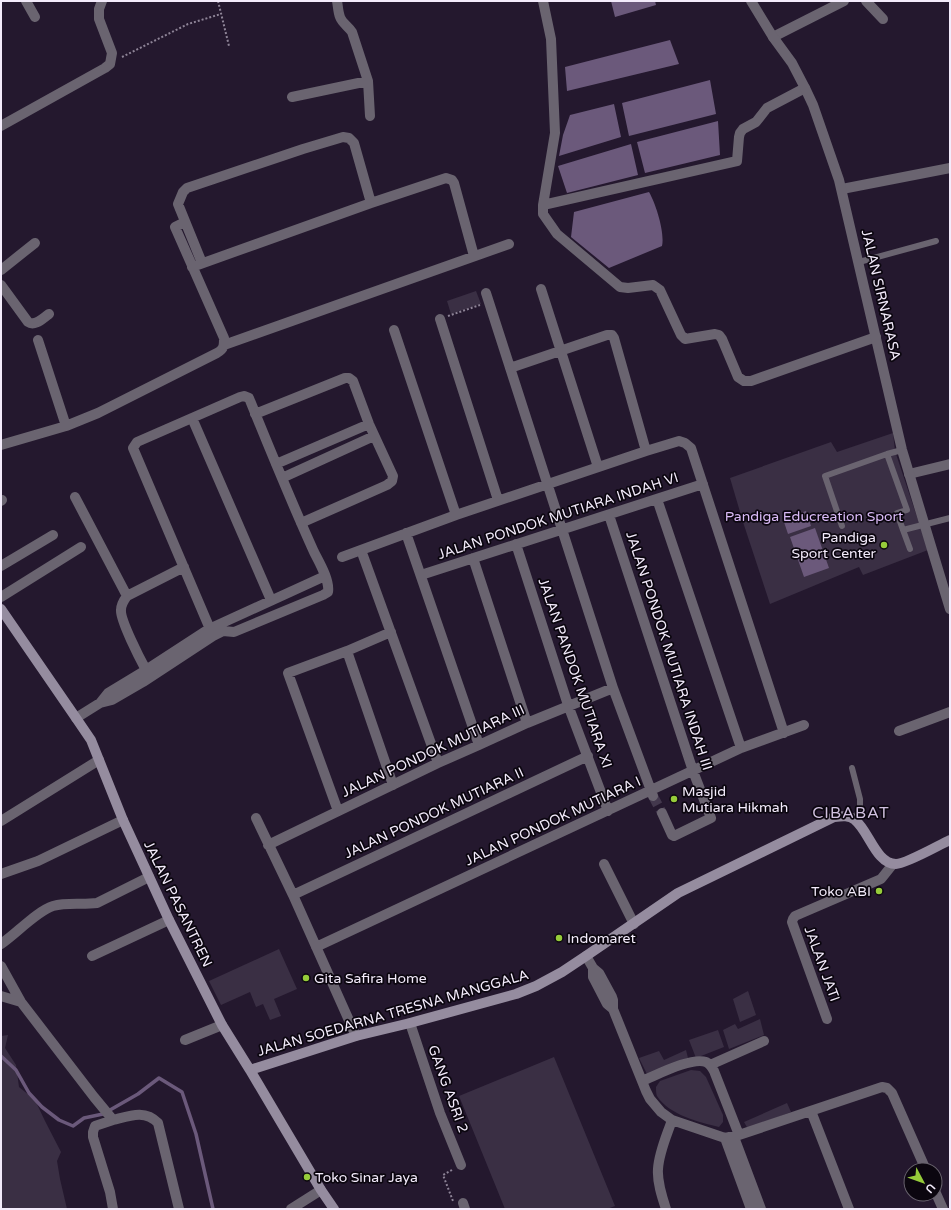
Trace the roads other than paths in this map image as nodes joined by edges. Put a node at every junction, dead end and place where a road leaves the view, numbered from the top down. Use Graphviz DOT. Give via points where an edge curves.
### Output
graph roads {
  1 [pos="26,1"];
  2 [pos="102,1"];
  3 [pos="337,1"];
  4 [pos="543,1"];
  5 [pos="752,1"];
  6 [pos="844,1"];
  7 [pos="866,1"];
  8 [pos="34,17"];
  9 [pos="883,19"];
  10 [pos="773,37"];
  11 [pos="368,81"];
  12 [pos="805,88"];
  13 [pos="292,98"];
  14 [pos="370,116"];
  15 [pos="1,126"];
  16 [pos="950,168"];
  17 [pos="842,190"];
  18 [pos="371,202"];
  19 [pos="543,206"];
  20 [pos="185,222"];
  21 [pos="936,241"];
  22 [pos="35,243"];
  23 [pos="509,244"];
  24 [pos="474,256"];
  25 [pos="859,262"];
  26 [pos="202,263"];
  27 [pos="192,267"];
  28 [pos="1,270"];
  29 [pos="1,286"];
  30 [pos="541,289"];
  31 [pos="488,298"];
  32 [pos="49,314"];
  33 [pos="440,319"];
  34 [pos="394,330"];
  35 [pos="876,338"];
  36 [pos="38,340"];
  37 [pos="224,345"];
  38 [pos="560,351"];
  39 [pos="510,368"];
  40 [pos="255,414"];
  41 [pos="192,418"];
  42 [pos="369,424"];
  43 [pos="66,426"];
  44 [pos="374,436"];
  45 [pos="1,445"];
  46 [pos="902,450"];
  47 [pos="646,451"];
  48 [pos="887,454"];
  49 [pos="276,464"];
  50 [pos="950,464"];
  51 [pos="598,467"];
  52 [pos="913,473"];
  53 [pos="282,478"];
  54 [pos="548,484"];
  55 [pos="703,484"];
  56 [pos="75,497"];
  57 [pos="657,499"];
  58 [pos="498,500"];
  59 [pos="456,515"];
  60 [pos="609,515"];
  61 [pos="950,518"];
  62 [pos="301,523"];
  63 [pos="925,524"];
  64 [pos="842,526"];
  65 [pos="563,530"];
  66 [pos="903,530"];
  67 [pos="406,533"];
  68 [pos="53,535"];
  69 [pos="516,544"];
  70 [pos="81,547"];
  71 [pos="910,549"];
  72 [pos="361,550"];
  73 [pos="342,557"];
  74 [pos="473,558"];
  75 [pos="1,566"];
  76 [pos="184,567"];
  77 [pos="421,575"];
  78 [pos="325,576"];
  79 [pos="127,596"];
  80 [pos="1,597"];
  81 [pos="271,600"];
  82 [pos="1,609"];
  83 [pos="950,609"];
  84 [pos="211,632"];
  85 [pos="391,632"];
  86 [pos="347,651"];
  87 [pos="143,675"];
  88 [pos="613,688"];
  89 [pos="568,705"];
  90 [pos="950,712"];
  91 [pos="76,718"];
  92 [pos="527,722"];
  93 [pos="804,725"];
  94 [pos="899,731"];
  95 [pos="784,733"];
  96 [pos="479,745"];
  97 [pos="741,748"];
  98 [pos="588,756"];
  99 [pos="99,760"];
  100 [pos="438,763"];
  101 [pos="852,768"];
  102 [pos="693,771"];
  103 [pos="393,785"];
  104 [pos="652,794"];
  105 [pos="338,811"];
  106 [pos="608,811"];
  107 [pos="662,813"];
  108 [pos="256,818"];
  109 [pos="123,820"];
  110 [pos="855,820"];
  111 [pos="1,821"];
  112 [pos="950,840"];
  113 [pos="268,845"];
  114 [pos="604,864"];
  115 [pos="893,864"];
  116 [pos="1,874"];
  117 [pos="148,874"];
  118 [pos="293,895"];
  119 [pos="169,920"];
  120 [pos="634,924"];
  121 [pos="1,938"];
  122 [pos="1,944"];
  123 [pos="316,947"];
  124 [pos="92,956"];
  125 [pos="586,956"];
  126 [pos="1,966"];
  127 [pos="1,996"];
  128 [pos="21,1002"];
  129 [pos="827,1019"];
  130 [pos="410,1023"];
  131 [pos="222,1025"];
  132 [pos="356,1036"];
  133 [pos="185,1040"];
  134 [pos="764,1041"];
  135 [pos="710,1065"];
  136 [pos="250,1070"];
  137 [pos="642,1082"];
  138 [pos="811,1111"];
  139 [pos="113,1120"];
  140 [pos="672,1120"];
  141 [pos="733,1137"];
  142 [pos="922,1162"];
  143 [pos="461,1165"];
  144 [pos="321,1190"];
  145 [pos="113,1209"];
  146 [pos="179,1209"];
  147 [pos="291,1209"];
  148 [pos="334,1209"];
  149 [pos="666,1209"];
  150 [pos="751,1209"];
  151 [pos="762,1209"];
  152 [pos="849,1209"];
  1 -- 8 [label="street"];
  2 -- 15 [label="street" via="99,19 112,53 110,64"];
  3 -- 11 [label="street" via="339,16 352,32"];
  4 -- 19 [label="street" via="551,39 556,133"];
  5 -- 10 [label="street, JALAN SIRNARASA"];
  6 -- 10 [label="street"];
  7 -- 9 [label="street"];
  10 -- 12 [label="street, JALAN SIRNARASA" via="792,63"];
  11 -- 13 [label="street"];
  11 -- 14 [label="street"];
  12 -- 17 [label="street, JALAN SIRNARASA"];
  12 -- 19 [label="street" via="767,108 756,122 743,129 738,137 737,161"];
  16 -- 17 [label="street"];
  17 -- 25 [label="street, JALAN SIRNARASA"];
  18 -- 20 [label="street" via="354,143 343,137 186,188 178,204"];
  18 -- 24 [label="street" via="449,178 454,184"];
  18 -- 26 [label="street"];
  19 -- 35 [label="street" via="543,214 557,234 620,287 653,285 660,290 685,339 719,335 738,377 744,381"];
  20 -- 26 [label="street"];
  20 -- 27 [label="street" via="175,227"];
  21 -- 25 [label="lane"];
  22 -- 28 [label="street"];
  23 -- 24 [label="street"];
  24 -- 37 [label="street"];
  25 -- 35 [label="street, JALAN SIRNARASA"];
  26 -- 27 [label="street"];
  27 -- 37 [label="street" via="224,338"];
  29 -- 32 [label="street" via="31,324"];
  30 -- 38 [label="street"];
  31 -- 39 [label="street"];
  33 -- 58 [label="street"];
  34 -- 59 [label="street"];
  35 -- 46 [label="street, JALAN SIRNARASA"];
  36 -- 43 [label="street"];
  37 -- 43 [label="street" via="218,354"];
  38 -- 39 [label="street"];
  38 -- 47 [label="street" via="612,335"];
  38 -- 51 [label="street"];
  39 -- 54 [label="street"];
  40 -- 41 [label="street" via="249,398 244,396"];
  40 -- 42 [label="street" via="349,378"];
  40 -- 49 [label="street"];
  41 -- 76 [label="street" via="137,442 133,448"];
  41 -- 81 [label="street"];
  42 -- 44 [label="street"];
  42 -- 49 [label="street"];
  43 -- 45 [label="street"];
  44 -- 53 [label="street"];
  44 -- 62 [label="street" via="392,481"];
  46 -- 48 [label="lane"];
  46 -- 52 [label="street, JALAN SIRNARASA"];
  47 -- 51 [label="street"];
  47 -- 55 [label="street" via="679,441 685,443 691,448"];
  48 -- 64 [label="lane" via="825,476"];
  48 -- 66 [label="lane" via="907,510 897,513"];
  49 -- 53 [label="street"];
  50 -- 52 [label="street"];
  51 -- 54 [label="street"];
  52 -- 63 [label="street, JALAN SIRNARASA"];
  53 -- 62 [label="street"];
  54 -- 58 [label="street"];
  54 -- 65 [label="street"];
  55 -- 57 [label="street, JALAN PONDOK MUTIARA INDAH VI"];
  55 -- 95 [label="street"];
  56 -- 79 [label="street"];
  57 -- 60 [label="street, JALAN PONDOK MUTIARA INDAH VI"];
  57 -- 97 [label="street"];
  58 -- 59 [label="street"];
  59 -- 67 [label="street"];
  60 -- 65 [label="street, JALAN PONDOK MUTIARA INDAH VI"];
  60 -- 102 [label="street, JALAN PONDOK MUTIARA INDAH III"];
  61 -- 63 [label="lane"];
  62 -- 78 [label="street"];
  63 -- 66 [label="lane"];
  63 -- 83 [label="street, JALAN SIRNARASA"];
  65 -- 69 [label="street, JALAN PONDOK MUTIARA INDAH VI"];
  65 -- 88 [label="street"];
  66 -- 71 [label="lane"];
  67 -- 72 [label="street"];
  67 -- 77 [label="street"];
  68 -- 75 [label="street"];
  69 -- 74 [label="street, JALAN PONDOK MUTIARA INDAH VI"];
  69 -- 89 [label="street, JALAN PANDOK MUTIARA XI"];
  70 -- 80 [label="street"];
  72 -- 73 [label="street"];
  72 -- 85 [label="street"];
  74 -- 77 [label="street, JALAN PONDOK MUTIARA INDAH VI"];
  74 -- 92 [label="street"];
  76 -- 79 [label="street"];
  76 -- 84 [label="street"];
  77 -- 96 [label="street"];
  78 -- 81 [label="street"];
  78 -- 84 [label="street" via="329,586 328,592 323,595 234,632"];
  79 -- 87 [label="street" via="121,611"];
  81 -- 84 [label="street"];
  82 -- 91 [label="main road, JALAN PASANTREN"];
  84 -- 87 [label="street"];
  85 -- 86 [label="street"];
  85 -- 100 [label="street"];
  86 -- 103 [label="street"];
  86 -- 105 [label="street" via="288,673"];
  87 -- 91 [label="street" via="108,693 100,703"];
  88 -- 89 [label="street, JALAN PONDOK MUTIARA III"];
  88 -- 104 [label="street"];
  89 -- 92 [label="street, JALAN PONDOK MUTIARA III"];
  89 -- 98 [label="street, JALAN PANDOK MUTIARA XI"];
  90 -- 94 [label="street"];
  91 -- 99 [label="main road, JALAN PASANTREN" via="91,740"];
  92 -- 96 [label="street, JALAN PONDOK MUTIARA III"];
  93 -- 95 [label="street, JALAN PONDOK MUTIARA I"];
  95 -- 97 [label="street, JALAN PONDOK MUTIARA I"];
  96 -- 100 [label="street, JALAN PONDOK MUTIARA III"];
  97 -- 102 [label="street, JALAN PONDOK MUTIARA I"];
  98 -- 106 [label="street, JALAN PANDOK MUTIARA XI"];
  98 -- 118 [label="street, JALAN PONDOK MUTIARA II"];
  99 -- 109 [label="main road, JALAN PASANTREN"];
  99 -- 111 [label="street"];
  100 -- 103 [label="street, JALAN PONDOK MUTIARA III"];
  101 -- 110 [label="lane" via="860,799"];
  102 -- 104 [label="street, JALAN PONDOK MUTIARA I"];
  102 -- 107 [label="street, JALAN PONDOK MUTIARA INDAH III" via="711,818 674,836"];
  103 -- 105 [label="street, JALAN PONDOK MUTIARA III"];
  104 -- 106 [label="street, JALAN PONDOK MUTIARA I"];
  105 -- 113 [label="street, JALAN PONDOK MUTIARA III"];
  106 -- 123 [label="street, JALAN PONDOK MUTIARA I"];
  108 -- 113 [label="street"];
  109 -- 116 [label="street" via="38,861"];
  109 -- 117 [label="main road, JALAN PASANTREN"];
  110 -- 115 [label="main road" via="882,858"];
  110 -- 120 [label="main road, JALAN SOEDARNA TRESNA MANGGALA" via="834,816 678,893"];
  112 -- 115 [label="main road" via="903,863"];
  113 -- 118 [label="street"];
  114 -- 120 [label="street"];
  115 -- 129 [label="street, JALAN JATI" via="881,879 793,918 792,922"];
  117 -- 119 [label="main road, JALAN PASANTREN"];
  117 -- 121 [label="street" via="95,898 53,901 41,906"];
  117 -- 122 [label="street" via="97,903 62,904 44,910"];
  118 -- 123 [label="street"];
  119 -- 124 [label="street"];
  119 -- 131 [label="main road, JALAN PASANTREN"];
  120 -- 125 [label="main road, JALAN SOEDARNA TRESNA MANGGALA"];
  123 -- 132 [label="street"];
  125 -- 130 [label="main road, JALAN SOEDARNA TRESNA MANGGALA" via="562,972 516,994"];
  125 -- 137 [label="street" via="599,973 605,992 613,1000 613,1009"];
  126 -- 128 [label="street"];
  127 -- 128 [label="street"];
  128 -- 139 [label="street"];
  130 -- 132 [label="main road, JALAN SOEDARNA TRESNA MANGGALA"];
  130 -- 143 [label="street, GANG ASRI 2" via="440,1113"];
  131 -- 133 [label="street"];
  131 -- 136 [label="main road, JALAN PASANTREN"];
  132 -- 136 [label="main road, JALAN SOEDARNA TRESNA MANGGALA"];
  134 -- 135 [label="street"];
  135 -- 137 [label="street" via="704,1062 688,1062"];
  135 -- 141 [label="street"];
  136 -- 144 [label="main road, JALAN PASANTREN"];
  137 -- 140 [label="street" via="650,1099"];
  138 -- 141 [label="street"];
  138 -- 142 [label="street" via="882,1087 887,1088 892,1093"];
  138 -- 152 [label="street"];
  139 -- 145 [label="street" via="96,1126 93,1137"];
  139 -- 146 [label="street" via="138,1114 152,1117 158,1123"];
  140 -- 141 [label="street"];
  140 -- 149 [label="street" via="657,1170"];
  141 -- 150 [label="street"];
  141 -- 151 [label="street"];
  144 -- 147 [label="street"];
  144 -- 148 [label="main road, JALAN PASANTREN"];
}
